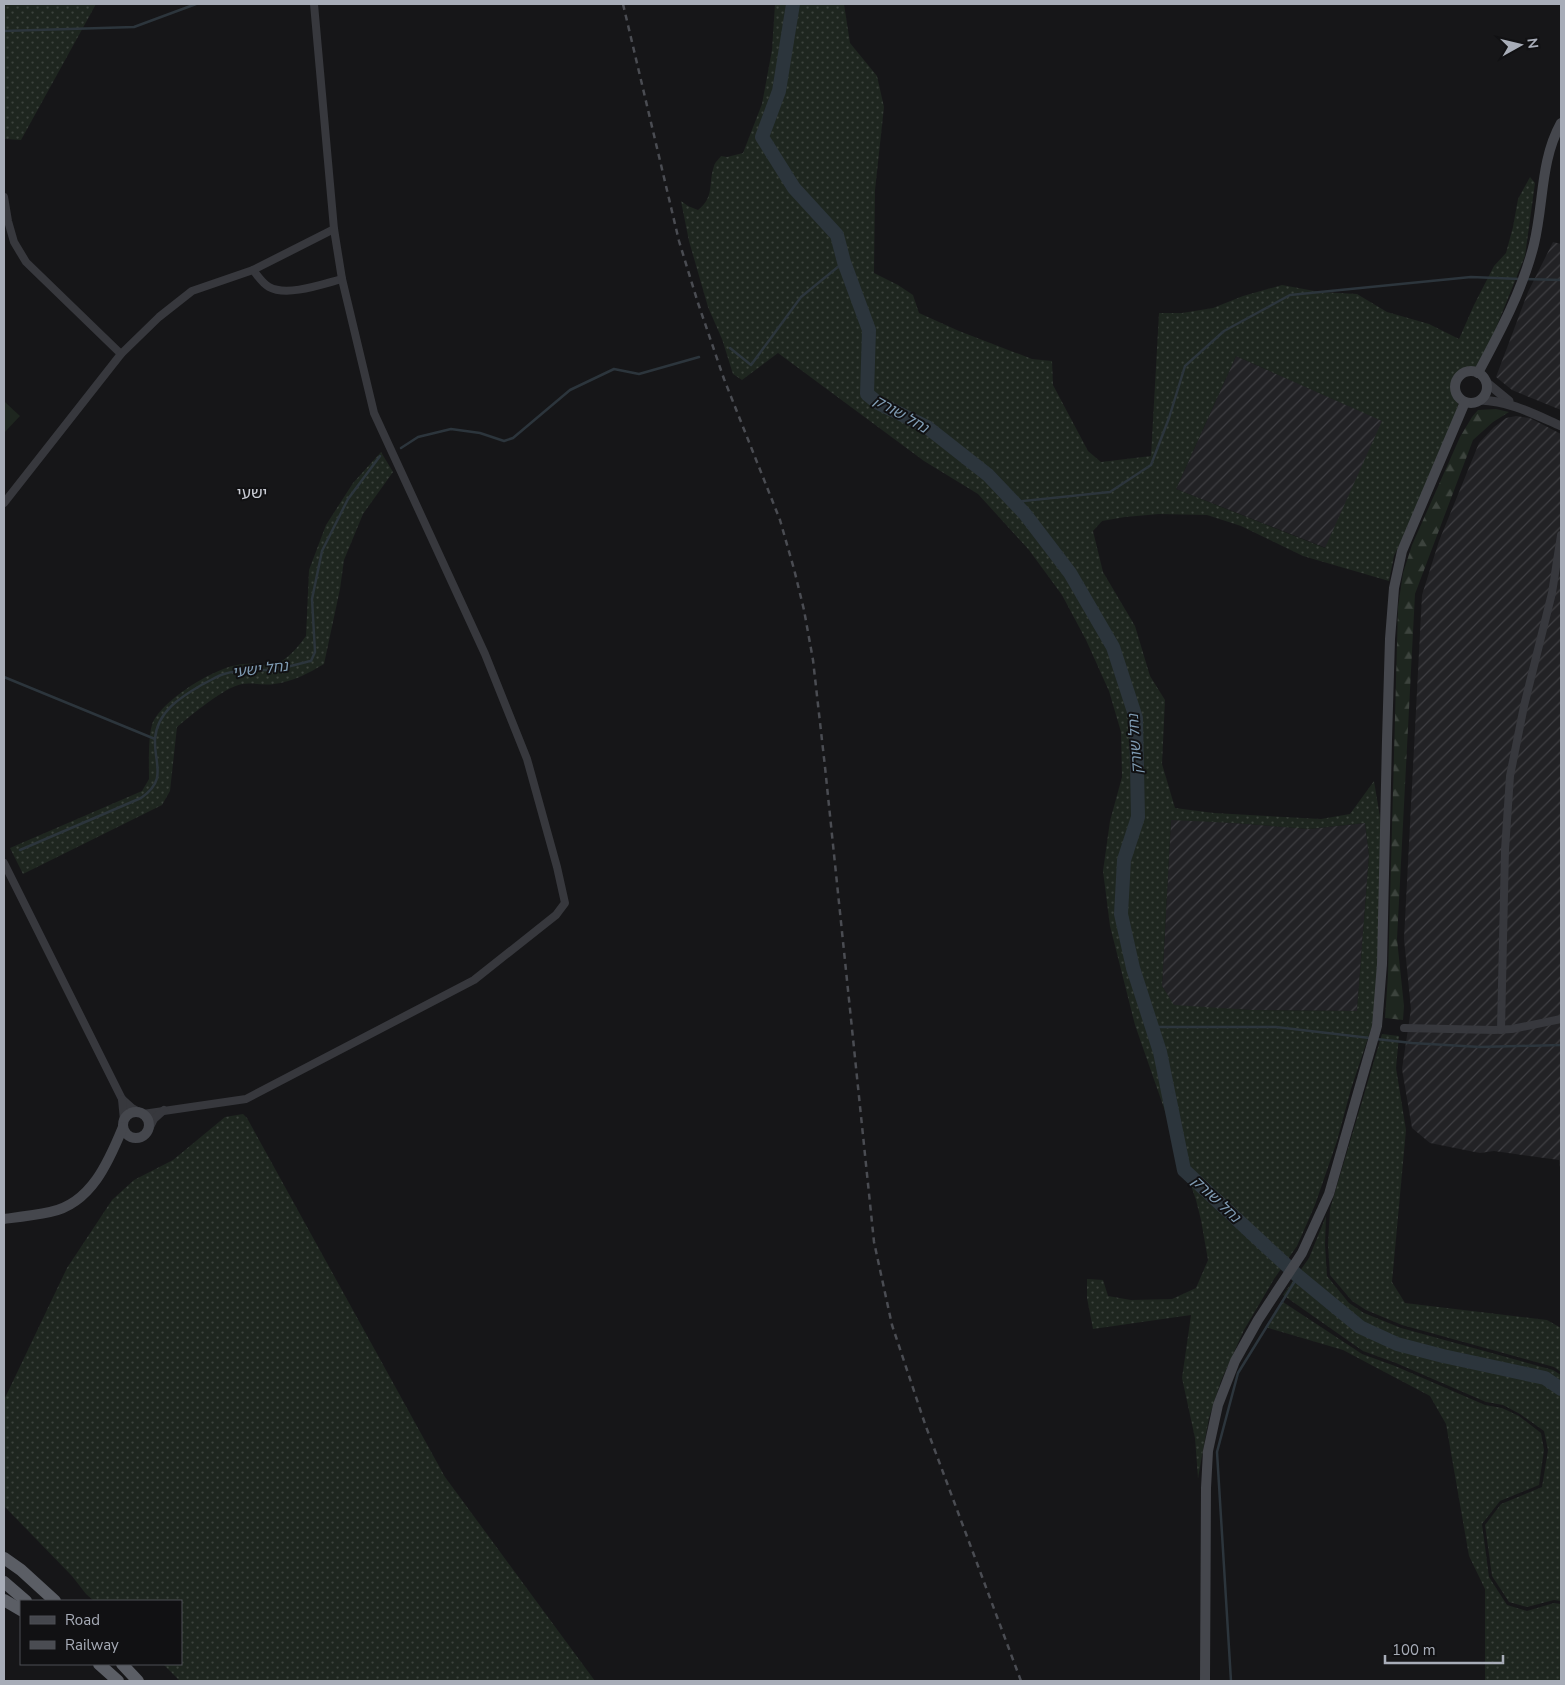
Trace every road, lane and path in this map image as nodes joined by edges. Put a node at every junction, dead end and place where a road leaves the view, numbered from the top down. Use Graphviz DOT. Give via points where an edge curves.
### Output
graph roads {
  1 [pos="314,4"];
  2 [pos="1561,122"];
  3 [pos="4,197"];
  4 [pos="334,229"];
  5 [pos="253,270"];
  6 [pos="342,279"];
  7 [pos="121,354"];
  8 [pos="1478,373"];
  9 [pos="1486,382"];
  10 [pos="1480,400"];
  11 [pos="1465,402"];
  12 [pos="1513,405"];
  13 [pos="1561,426"];
  14 [pos="4,503"];
  15 [pos="1561,535"];
  16 [pos="4,863"];
  17 [pos="1561,1019"];
  18 [pos="1404,1028"];
  19 [pos="1501,1030"];
  20 [pos="122,1099"];
  21 [pos="164,1110"];
  22 [pos="141,1113"];
  23 [pos="124,1124"];
  24 [pos="149,1129"];
  25 [pos="135,1139"];
  26 [pos="114,1150"];
  27 [pos="4,1219"];
  28 [pos="4,1553"];
  29 [pos="4,1558"];
  30 [pos="21,1570"];
  31 [pos="4,1582"];
  32 [pos="4,1600"];
  33 [pos="25,1600"];
  34 [pos="54,1600"];
  35 [pos="20,1609"];
  36 [pos="100,1665"];
  37 [pos="123,1665"];
  38 [pos="118,1681"];
  39 [pos="138,1681"];
  40 [pos="1205,1681"];
  1 -- 4 [label="street"];
  2 -- 8 [label="main road" via="1546,163 1535,242 1526,274"];
  3 -- 7 [label="street" via="14,242 26,262"];
  4 -- 5 [label="street"];
  4 -- 6 [label="street"];
  5 -- 6 [label="street" via="267,286 284,290"];
  5 -- 7 [label="street" via="192,291 158,317"];
  6 -- 21 [label="street" via="374,413 485,654 527,759 565,903 556,915 474,980 246,1099"];
  7 -- 14 [label="street"];
  8 -- 9 [label="main road"];
  8 -- 11 [label="main road" via="1468,371 1458,377 1455,391"];
  9 -- 10 [label="main road" via="1485,395"];
  9 -- 12 [label="street"];
  10 -- 11 [label="main road"];
  10 -- 12 [label="street"];
  11 -- 40 [label="main road" via="1402,551 1394,588 1382,964 1377,1026 1322,1211 1302,1254 1235,1361 1211,1432 1206,1488"];
  12 -- 13 [label="street"];
  15 -- 19 [label="street" via="1552,592 1510,776"];
  16 -- 20 [label="street"];
  17 -- 19 [label="street"];
  18 -- 19 [label="street"];
  20 -- 22 [label="street"];
  20 -- 23 [label="street"];
  21 -- 22 [label="street"];
  21 -- 24 [label="street"];
  22 -- 23 [label="main road" via="131,1113"];
  22 -- 24 [label="main road" via="148,1120"];
  23 -- 25 [label="main road" via="127,1135"];
  23 -- 26 [label="main road"];
  24 -- 25 [label="main road" via="144,1136"];
  25 -- 26 [label="main road"];
  26 -- 27 [label="main road" via="90,1188 72,1204 51,1212"];
  28 -- 30 [label="highway"];
  29 -- 30 [label="highway"];
  30 -- 34 [label="highway"];
  31 -- 33 [label="highway"];
  32 -- 35 [label="highway"];
  36 -- 38 [label="highway"];
  37 -- 39 [label="highway"];
}
